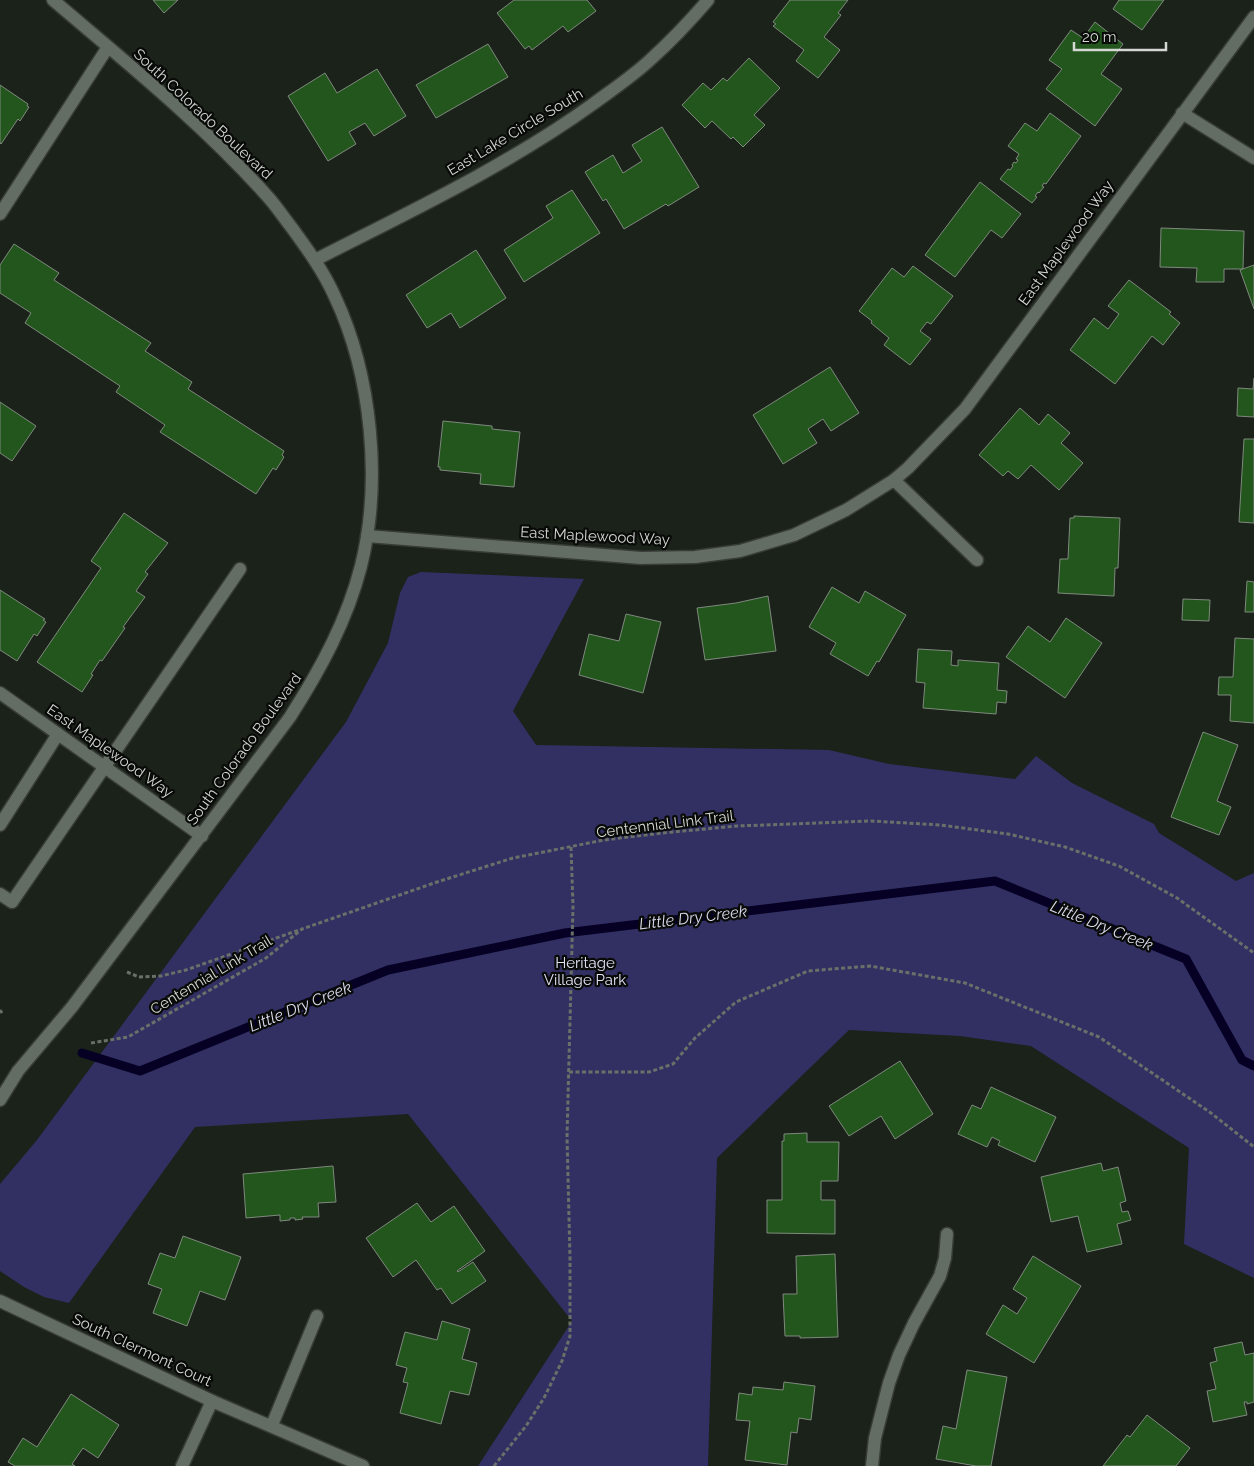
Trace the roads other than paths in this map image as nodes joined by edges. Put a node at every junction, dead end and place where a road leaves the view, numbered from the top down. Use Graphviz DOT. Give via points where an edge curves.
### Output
graph roads {
  1 [pos="53,0"];
  2 [pos="708,0"];
  3 [pos="1254,17"];
  4 [pos="108,47"];
  5 [pos="1182,113"];
  6 [pos="1254,158"];
  7 [pos="0,214"];
  8 [pos="315,260"];
  9 [pos="894,480"];
  10 [pos="367,536"];
  11 [pos="977,560"];
  12 [pos="240,569"];
  13 [pos="0,693"];
  14 [pos="58,734"];
  15 [pos="105,768"];
  16 [pos="0,825"];
  17 [pos="202,836"];
  18 [pos="0,894"];
  19 [pos="0,1100"];
  20 [pos="947,1234"];
  21 [pos="0,1301"];
  22 [pos="317,1316"];
  23 [pos="212,1401"];
  24 [pos="272,1425"];
  25 [pos="182,1466"];
  26 [pos="363,1466"];
  27 [pos="872,1466"];
  1 -- 4 [label="street, South Colorado Boulevard"];
  2 -- 8 [label="street, East Lake Circle South" via="649,61 564,125 513,156"];
  3 -- 5 [label="street, East Maplewood Way"];
  4 -- 7 [label="street"];
  4 -- 8 [label="street, South Colorado Boulevard" via="183,113 269,198"];
  5 -- 6 [label="street"];
  5 -- 9 [label="street, East Maplewood Way" via="965,409"];
  8 -- 10 [label="street, South Colorado Boulevard" via="335,296 360,370 371,456"];
  9 -- 10 [label="street, East Maplewood Way" via="846,510 794,534 740,550 695,557 641,558"];
  9 -- 11 [label="street"];
  10 -- 17 [label="street, South Colorado Boulevard" via="351,597 337,635 316,676 290,718"];
  12 -- 15 [label="street"];
  13 -- 14 [label="street, East Maplewood Way"];
  14 -- 15 [label="street, East Maplewood Way"];
  14 -- 16 [label="street"];
  15 -- 17 [label="street, East Maplewood Way"];
  15 -- 18 [label="street" via="12,902"];
  17 -- 19 [label="street, South Colorado Boulevard, bridge" via="72,1007 18,1071"];
  20 -- 27 [label="street" via="940,1276 914,1323 889,1383 875,1438"];
  21 -- 23 [label="street, South Clermont Court"];
  22 -- 24 [label="street"];
  23 -- 24 [label="street, South Clermont Court"];
  23 -- 25 [label="street"];
  24 -- 26 [label="street, South Clermont Court"];
}
